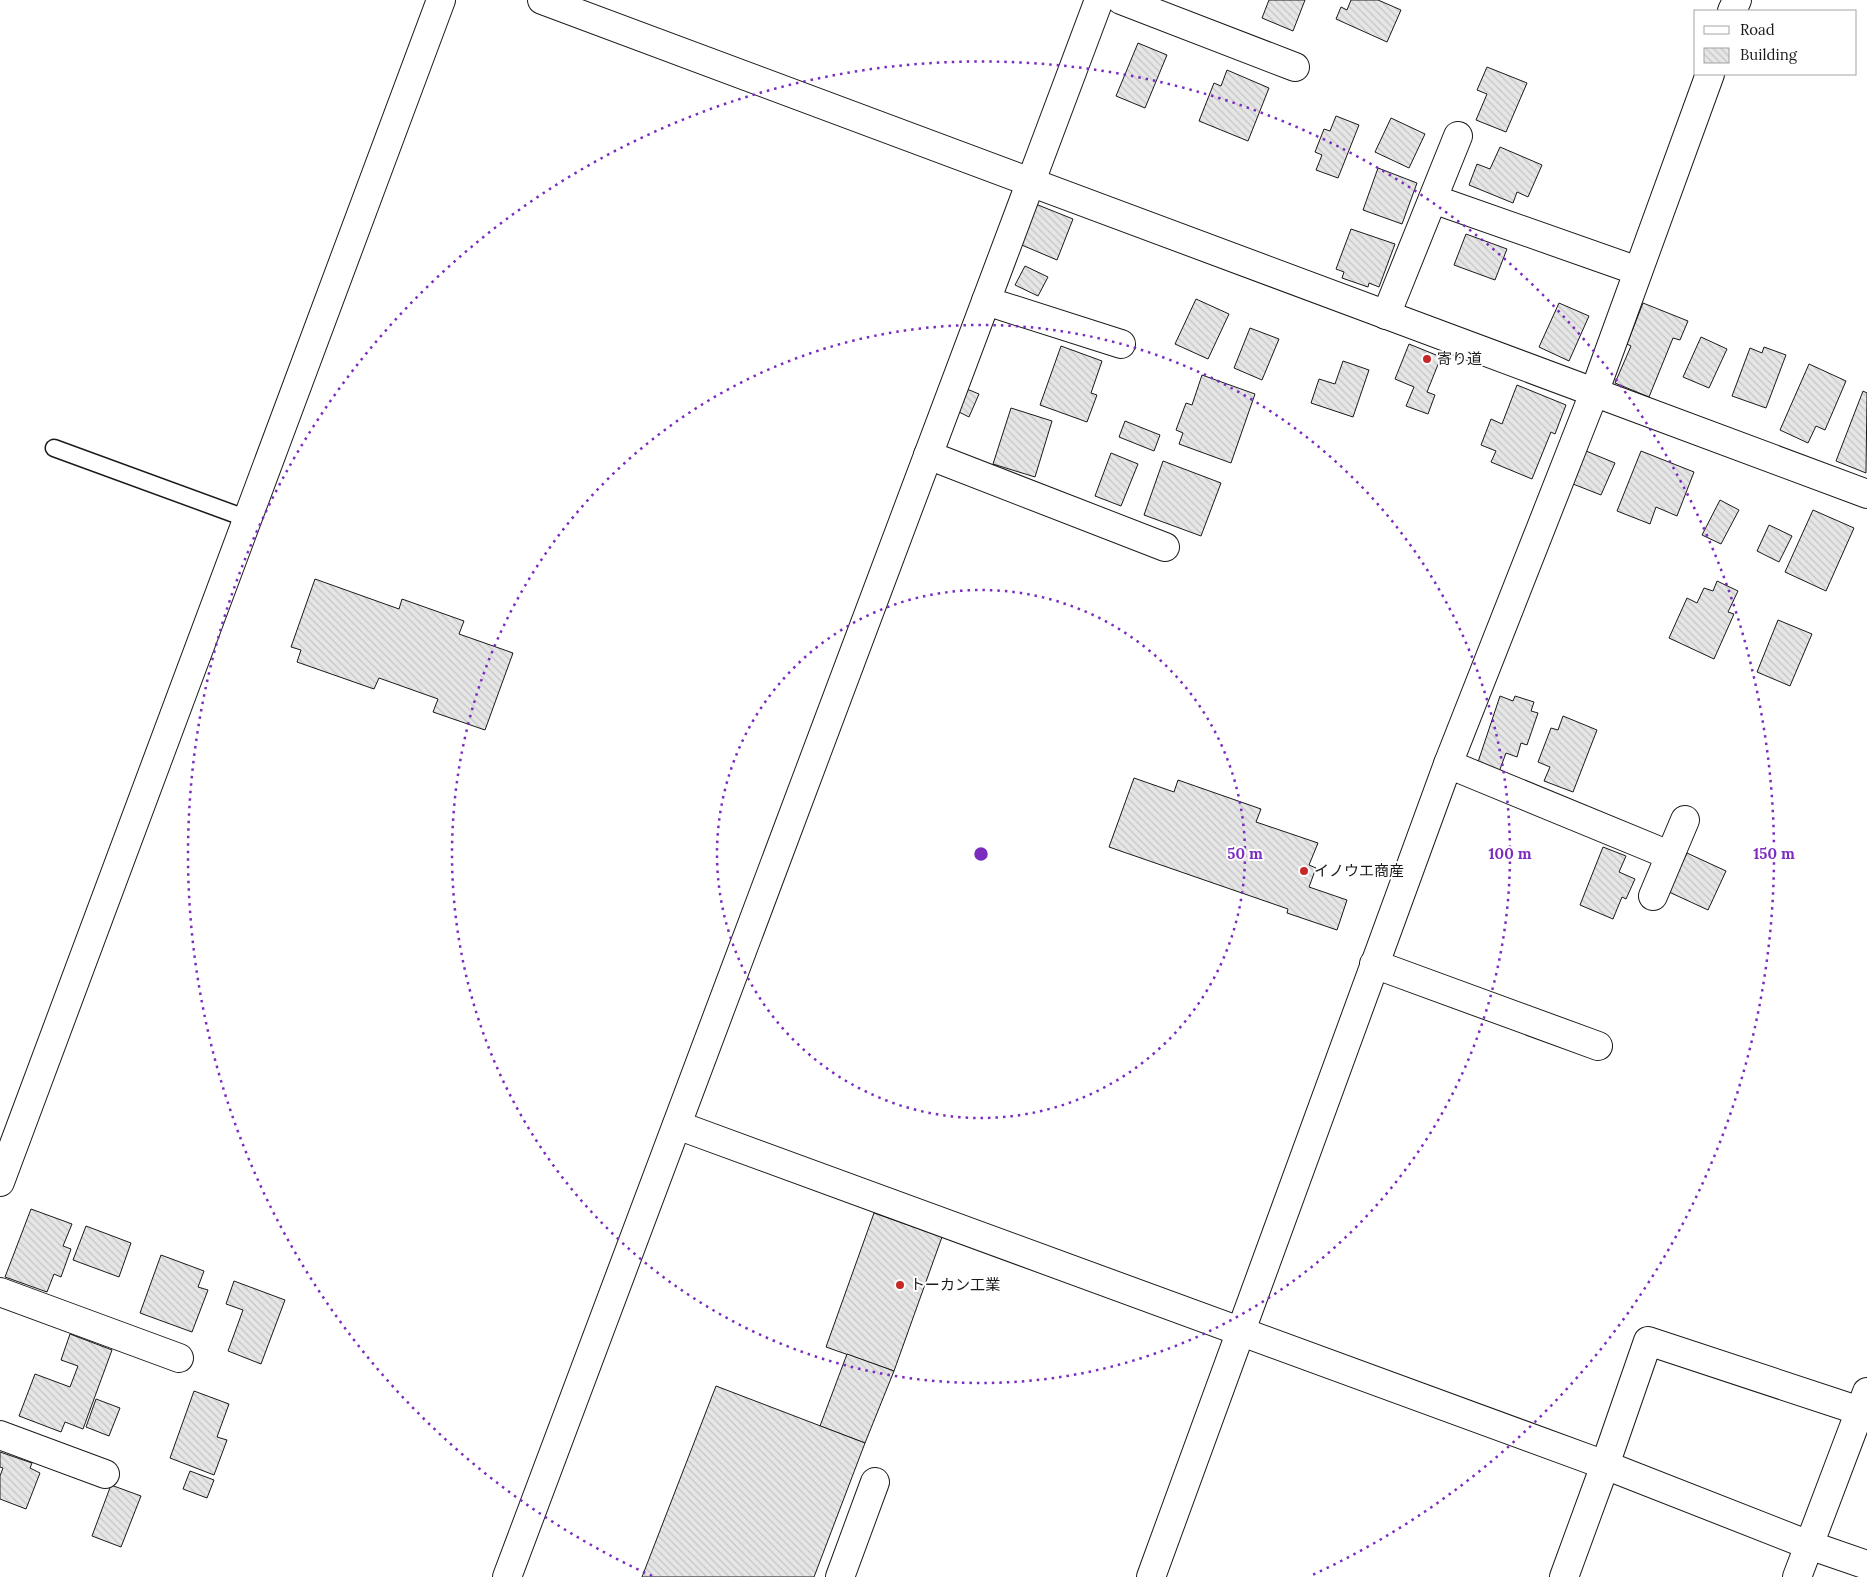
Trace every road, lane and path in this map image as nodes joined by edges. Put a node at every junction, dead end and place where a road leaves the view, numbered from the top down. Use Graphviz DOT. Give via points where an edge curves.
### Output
graph roads {
  1 [pos="442,0"];
  2 [pos="542,0"];
  3 [pos="1099,0"];
  4 [pos="1121,0"];
  5 [pos="1295,67"];
  6 [pos="1710,75"];
  7 [pos="1458,136"];
  8 [pos="1030,182"];
  9 [pos="1433,199"];
  10 [pos="1638,271"];
  11 [pos="986,301"];
  12 [pos="1386,315"];
  13 [pos="1121,344"];
  14 [pos="1594,393"];
  15 [pos="54,448"];
  16 [pos="928,455"];
  17 [pos="1867,494"];
  18 [pos="248,519"];
  19 [pos="1165,547"];
  20 [pos="1448,764"];
  21 [pos="1685,820"];
  22 [pos="1669,855"];
  23 [pos="1653,896"];
  24 [pos="1374,964"];
  25 [pos="1598,1046"];
  26 [pos="677,1125"];
  27 [pos="0,1182"];
  28 [pos="0,1292"];
  29 [pos="1240,1332"];
  30 [pos="179,1358"];
  31 [pos="1864,1401"];
  32 [pos="0,1435"];
  33 [pos="1605,1465"];
  34 [pos="105,1474"];
  35 [pos="875,1482"];
  36 [pos="1809,1545"];
  37 [pos="1867,1565"];
  38 [pos="507,1577"];
  39 [pos="840,1577"];
  40 [pos="1151,1577"];
  41 [pos="1564,1577"];
  42 [pos="1797,1577"];
  1 -- 18 [label="street"];
  2 -- 8 [label="street"];
  3 -- 8 [label="street"];
  4 -- 5 [label="street"];
  6 -- 10 [label="street"];
  7 -- 9 [label="street"];
  8 -- 11 [label="street"];
  8 -- 12 [label="street"];
  9 -- 10 [label="street"];
  9 -- 12 [label="street"];
  10 -- 14 [label="street"];
  11 -- 13 [label="street"];
  11 -- 16 [label="street"];
  12 -- 14 [label="street"];
  14 -- 17 [label="street"];
  14 -- 20 [label="street"];
  15 -- 18 [label="lane"];
  16 -- 19 [label="street"];
  16 -- 26 [label="street"];
  18 -- 27 [label="street"];
  20 -- 22 [label="street"];
  20 -- 24 [label="street"];
  21 -- 22 [label="street"];
  22 -- 23 [label="street"];
  24 -- 25 [label="street"];
  24 -- 29 [label="street"];
  26 -- 29 [label="street"];
  26 -- 38 [label="street"];
  28 -- 30 [label="street"];
  29 -- 33 [label="street"];
  29 -- 40 [label="street"];
  31 -- 33 [label="street" via="1648,1341"];
  31 -- 36 [label="street"];
  32 -- 34 [label="street"];
  33 -- 36 [label="street"];
  33 -- 41 [label="street"];
  35 -- 39 [label="street"];
  36 -- 37 [label="street"];
  36 -- 42 [label="street"];
}
